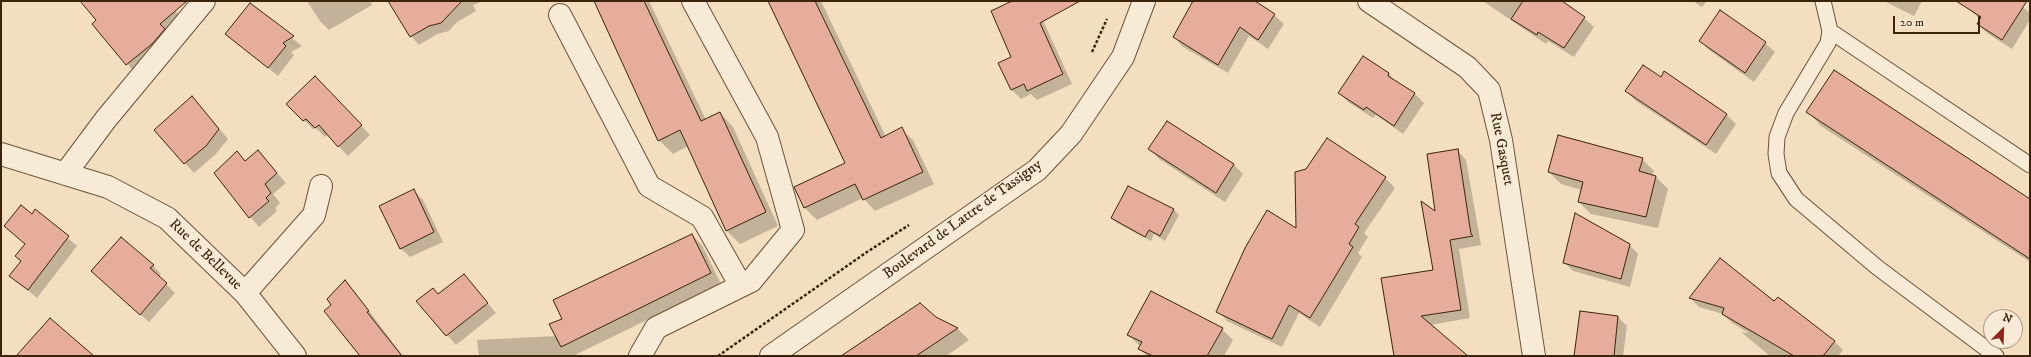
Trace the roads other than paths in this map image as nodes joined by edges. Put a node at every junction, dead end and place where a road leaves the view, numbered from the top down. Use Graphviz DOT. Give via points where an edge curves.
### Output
graph roads {
  1 [pos="204,1"];
  2 [pos="693,1"];
  3 [pos="1368,1"];
  4 [pos="1823,1"];
  5 [pos="1142,3"];
  6 [pos="560,15"];
  7 [pos="1830,31"];
  8 [pos="1,154"];
  9 [pos="2030,165"];
  10 [pos="66,174"];
  11 [pos="321,186"];
  12 [pos="741,286"];
  13 [pos="245,292"];
  14 [pos="295,356"];
  15 [pos="640,356"];
  16 [pos="771,356"];
  17 [pos="1534,356"];
  18 [pos="1996,356"];
  1 -- 10 [label="street" via="106,119"];
  2 -- 12 [label="street" via="766,137 793,230 751,281"];
  3 -- 17 [label="street, Rue Gasquet" via="1467,67 1489,90 1501,140"];
  4 -- 7 [label="lane"];
  5 -- 16 [label="street, Boulevard de Lattre de Tassigny" via="1123,57 1097,98 1071,134 1036,170"];
  6 -- 12 [label="street" via="649,186 702,217"];
  7 -- 9 [label="lane" via="1862,47"];
  7 -- 18 [label="lane" via="1828,43 1786,113 1777,137 1779,173 1796,199 1878,268"];
  8 -- 10 [label="street, Rue de Bellevue"];
  10 -- 13 [label="street, Rue de Bellevue" via="108,187 167,218"];
  11 -- 13 [label="street" via="314,215"];
  12 -- 15 [label="street" via="656,328"];
  13 -- 14 [label="street, Rue de Bellevue"];
}
